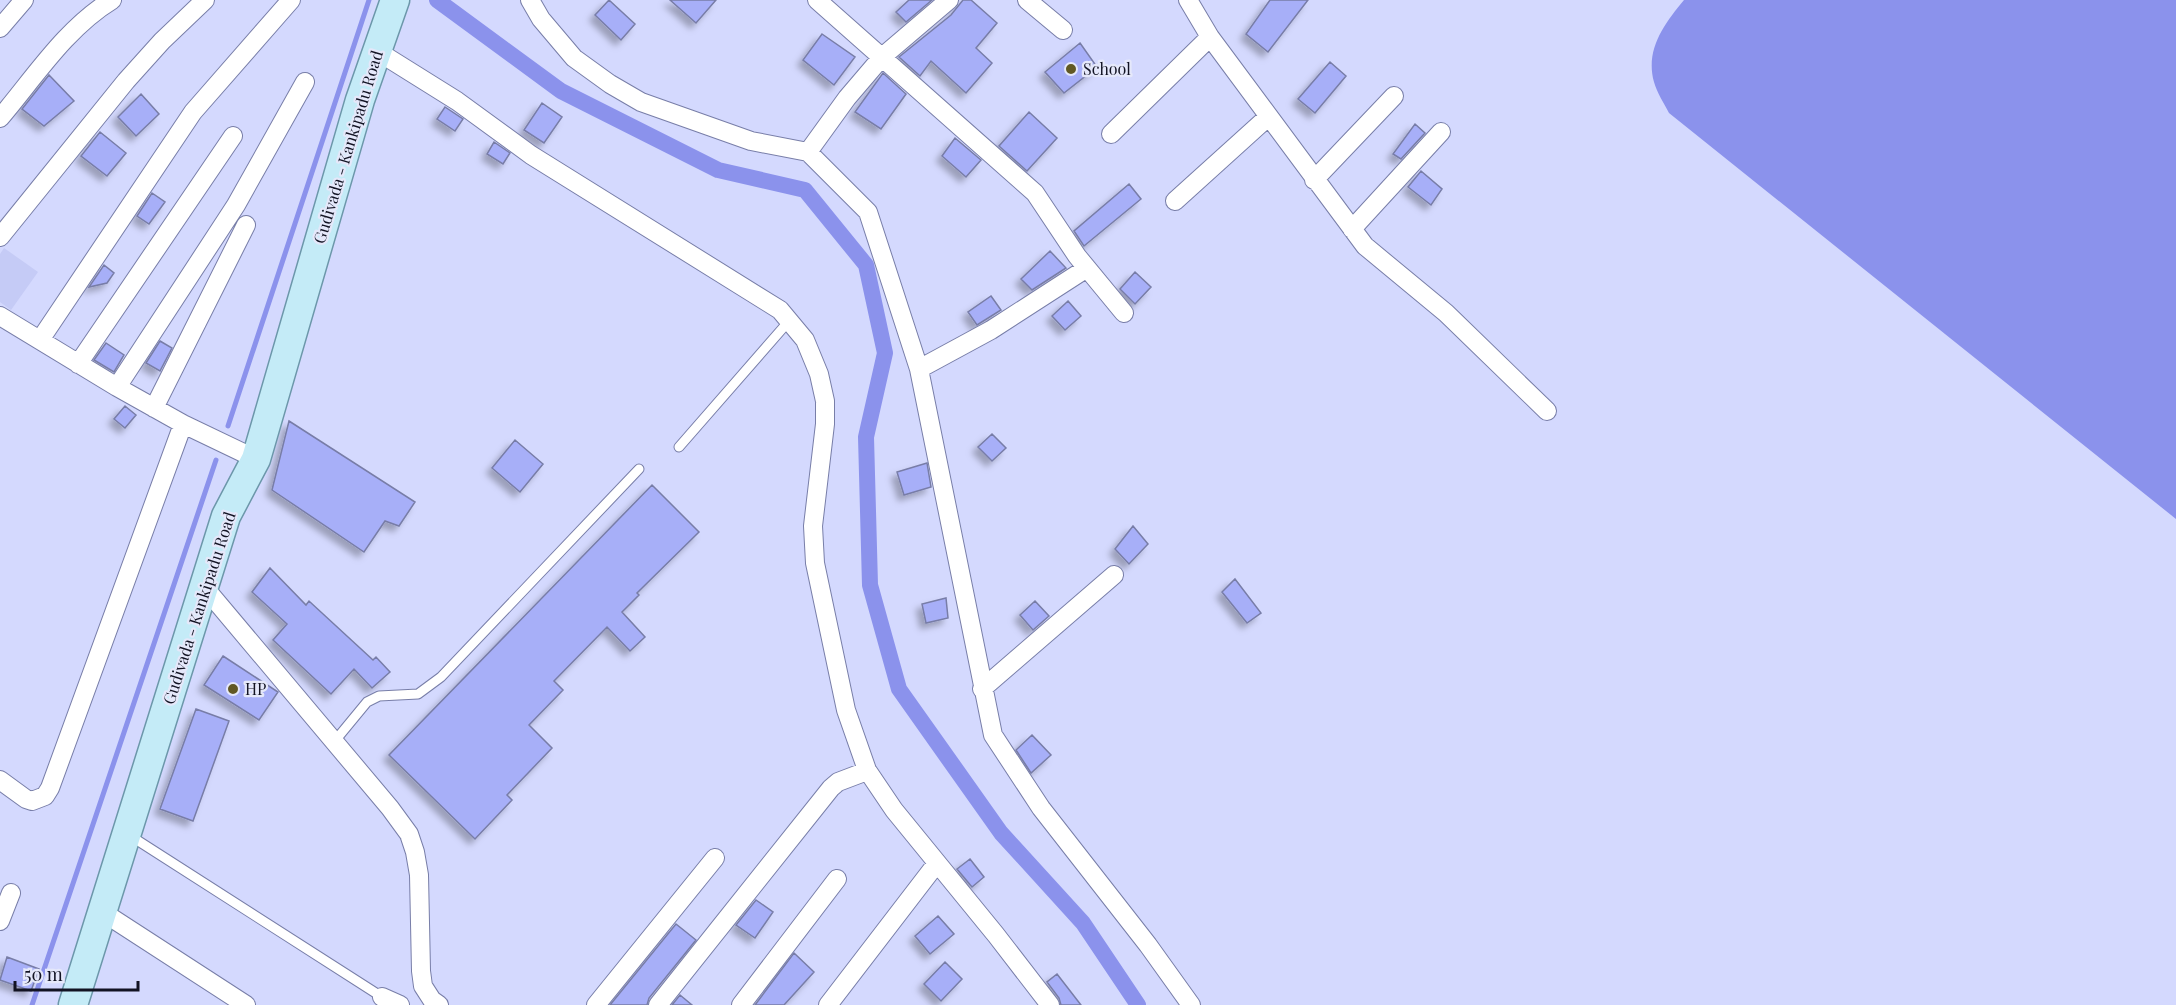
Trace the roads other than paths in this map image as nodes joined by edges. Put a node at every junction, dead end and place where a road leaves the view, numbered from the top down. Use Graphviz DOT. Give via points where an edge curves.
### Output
graph roads {
  1 [pos="24,0"];
  2 [pos="112,0"];
  3 [pos="205,0"];
  4 [pos="291,0"];
  5 [pos="395,0"];
  6 [pos="530,0"];
  7 [pos="817,0"];
  8 [pos="949,0"];
  9 [pos="1027,0"];
  10 [pos="1188,0"];
  11 [pos="0,28"];
  12 [pos="1063,30"];
  13 [pos="1210,37"];
  14 [pos="380,40"];
  15 [pos="882,57"];
  16 [pos="305,82"];
  17 [pos="1394,96"];
  18 [pos="1268,117"];
  19 [pos="0,118"];
  20 [pos="1441,132"];
  21 [pos="1111,134"];
  22 [pos="233,136"];
  23 [pos="808,152"];
  24 [pos="1314,180"];
  25 [pos="1175,201"];
  26 [pos="246,225"];
  27 [pos="1352,229"];
  28 [pos="0,237"];
  29 [pos="1087,268"];
  30 [pos="1124,313"];
  31 [pos="0,316"];
  32 [pos="789,321"];
  33 [pos="40,340"];
  34 [pos="78,364"];
  35 [pos="919,369"];
  36 [pos="117,387"];
  37 [pos="154,408"];
  38 [pos="1547,411"];
  39 [pos="183,424"];
  40 [pos="679,447"];
  41 [pos="256,459"];
  42 [pos="639,469"];
  43 [pos="1114,575"];
  44 [pos="204,588"];
  45 [pos="982,689"];
  46 [pos="334,742"];
  47 [pos="867,771"];
  48 [pos="0,780"];
  49 [pos="126,834"];
  50 [pos="715,858"];
  51 [pos="937,863"];
  52 [pos="837,879"];
  53 [pos="11,893"];
  54 [pos="102,911"];
  55 [pos="0,921"];
  56 [pos="382,997"];
  57 [pos="73,1005"];
  58 [pos="246,1005"];
  59 [pos="400,1005"];
  60 [pos="438,1005"];
  61 [pos="596,1005"];
  62 [pos="657,1005"];
  63 [pos="741,1005"];
  64 [pos="828,1005"];
  65 [pos="1050,1005"];
  66 [pos="1191,1005"];
  1 -- 11 [label="street"];
  2 -- 19 [label="street" via="77,27"];
  3 -- 28 [label="street" via="126,81"];
  4 -- 33 [label="street" via="193,112"];
  5 -- 14 [label="main road, Gudivada - Kankipadu Road"];
  6 -- 23 [label="street" via="574,58 641,102 751,141"];
  7 -- 15 [label="street"];
  8 -- 15 [label="street"];
  9 -- 12 [label="street"];
  10 -- 13 [label="street"];
  13 -- 18 [label="street"];
  13 -- 21 [label="street"];
  14 -- 32 [label="street" via="531,155 780,310"];
  14 -- 41 [label="main road, Gudivada - Kankipadu Road"];
  15 -- 23 [label="street" via="846,98"];
  15 -- 29 [label="street" via="1035,193"];
  16 -- 36 [label="street" via="236,206"];
  17 -- 24 [label="street"];
  18 -- 24 [label="street"];
  18 -- 25 [label="street"];
  20 -- 27 [label="street"];
  22 -- 34 [label="street"];
  23 -- 35 [label="street" via="868,212"];
  24 -- 27 [label="street"];
  26 -- 37 [label="street"];
  27 -- 38 [label="street" via="1365,246 1446,313"];
  29 -- 30 [label="street"];
  29 -- 35 [label="street" via="991,330"];
  31 -- 33 [label="street"];
  32 -- 40 [label="lane"];
  32 -- 47 [label="street" via="805,340 825,401 813,526 815,563 846,710"];
  33 -- 34 [label="street"];
  34 -- 36 [label="street"];
  35 -- 45 [label="street"];
  36 -- 37 [label="street"];
  37 -- 39 [label="street"];
  39 -- 41 [label="street"];
  39 -- 48 [label="street" via="50,788 45,796 32,801"];
  41 -- 44 [label="main road, Gudivada - Kankipadu Road" via="226,516"];
  42 -- 46 [label="lane" via="441,677 418,694 379,696 367,702"];
  43 -- 45 [label="street"];
  44 -- 46 [label="street"];
  44 -- 49 [label="main road, Gudivada - Kankipadu Road"];
  45 -- 66 [label="street" via="993,735 1041,808"];
  46 -- 60 [label="street" via="409,834 419,875 423,986"];
  47 -- 51 [label="street"];
  47 -- 62 [label="street" via="831,788"];
  49 -- 54 [label="main road, Gudivada - Kankipadu Road"];
  49 -- 56 [label="lane"];
  50 -- 61 [label="street"];
  51 -- 64 [label="street"];
  51 -- 65 [label="street"];
  52 -- 63 [label="street"];
  53 -- 55 [label="street"];
  54 -- 57 [label="main road, Gudivada - Kankipadu Road"];
  54 -- 58 [label="street"];
  56 -- 59 [label="street"];
}
